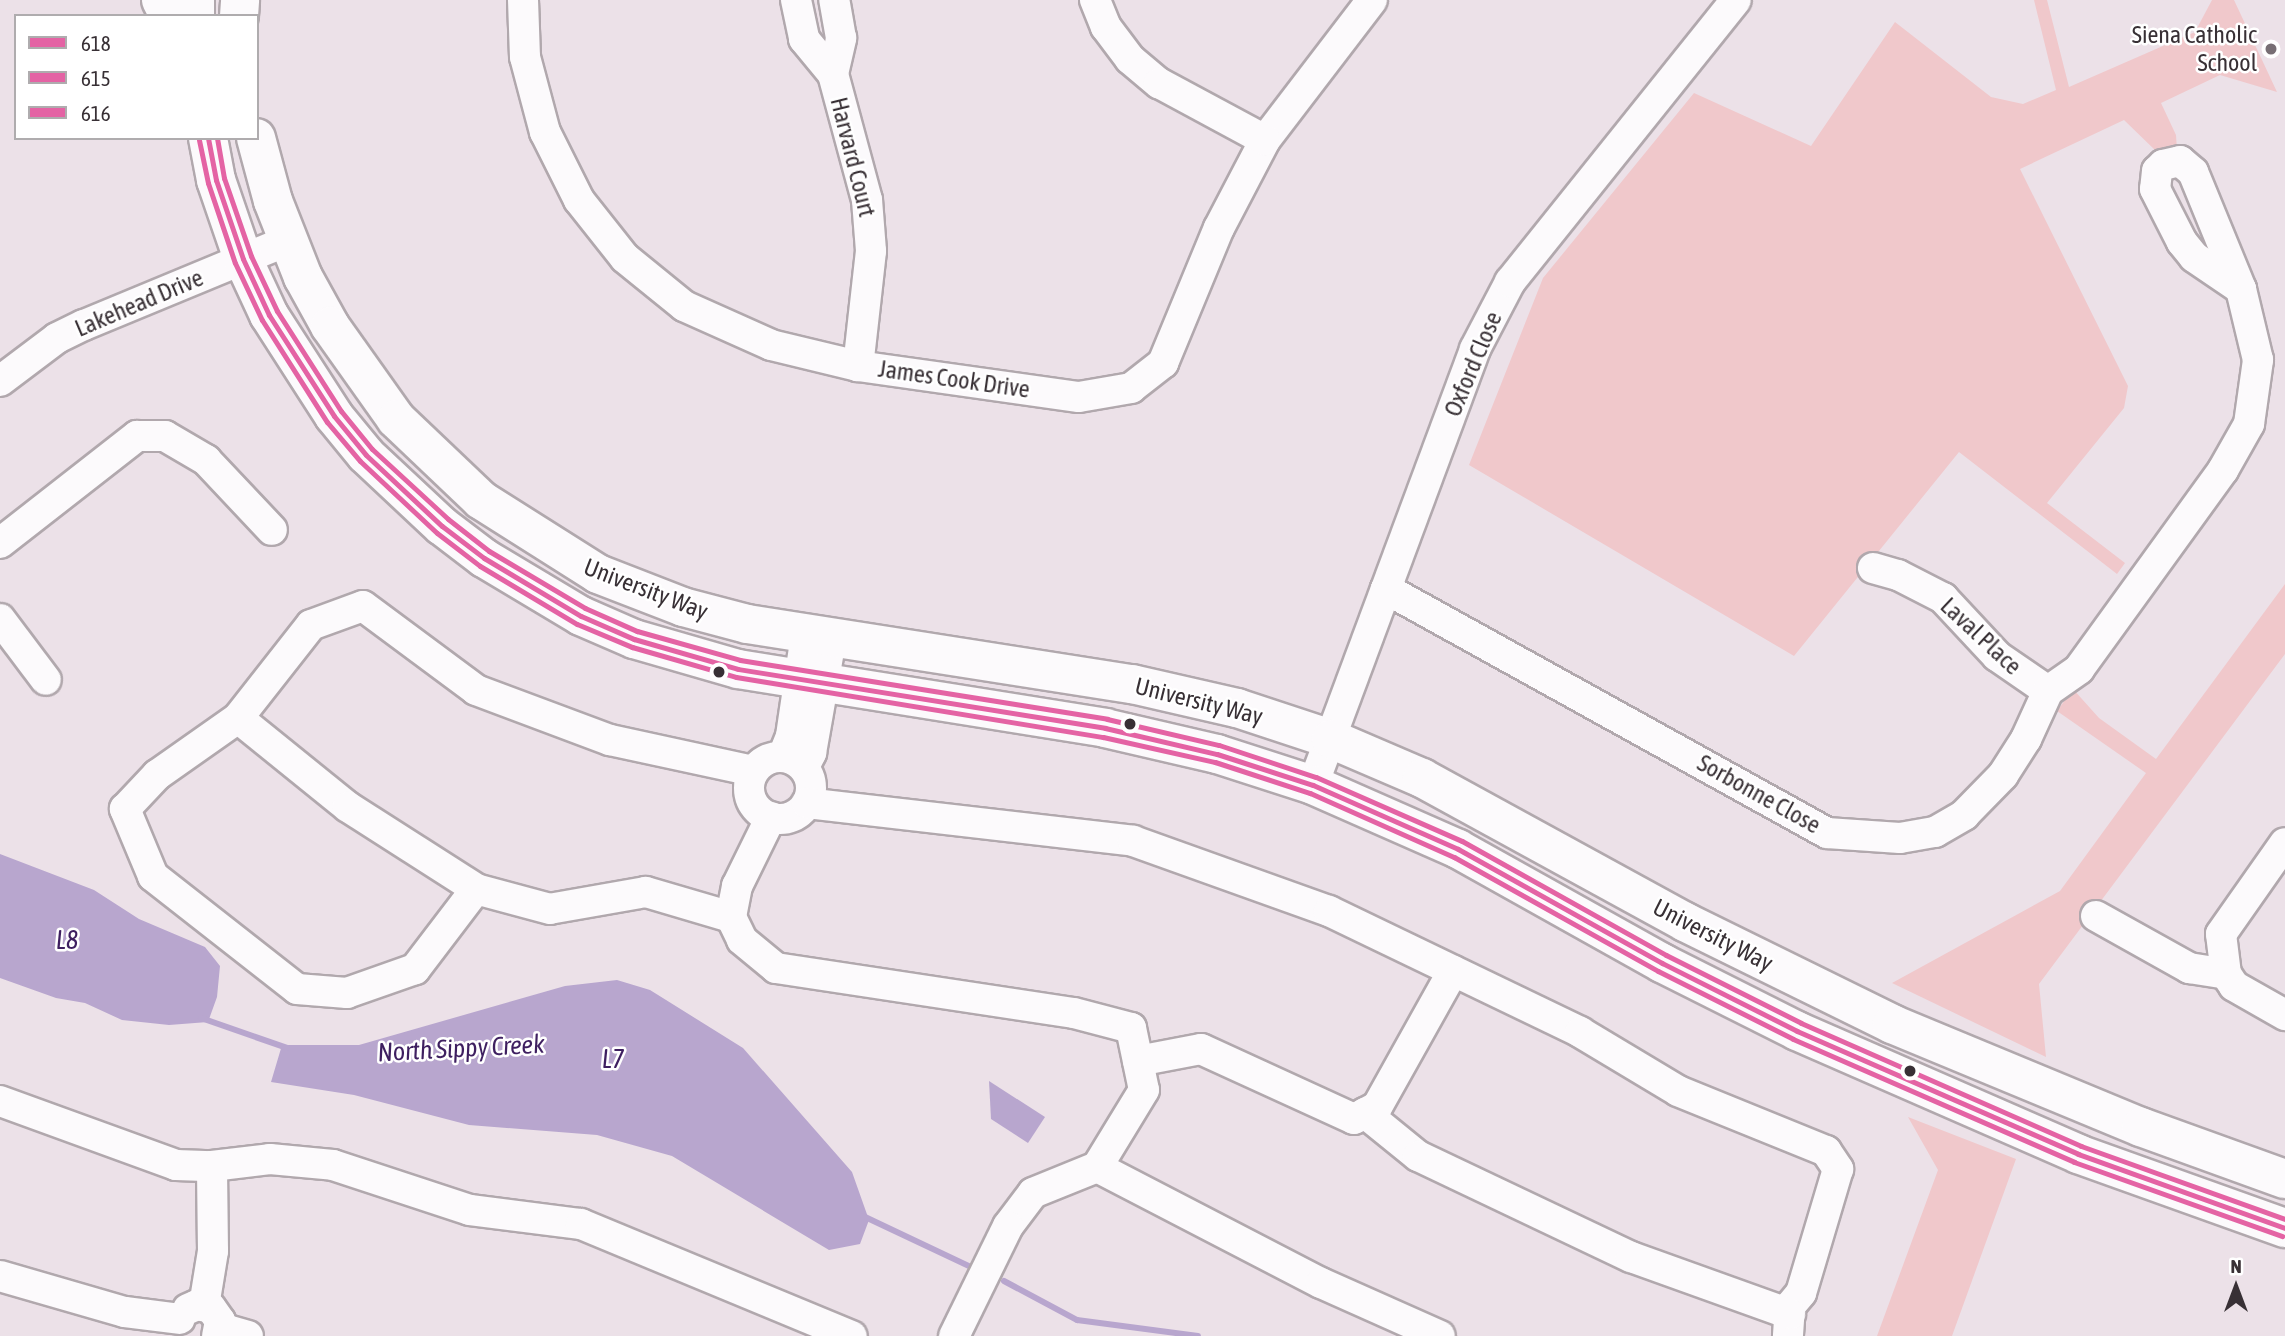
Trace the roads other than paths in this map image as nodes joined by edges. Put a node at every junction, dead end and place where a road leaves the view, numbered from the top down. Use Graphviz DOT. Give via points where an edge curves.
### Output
graph roads {
  1 [pos="523,0"];
  2 [pos="796,0"];
  3 [pos="834,0"];
  4 [pos="1095,0"];
  5 [pos="1372,0"];
  6 [pos="1735,0"];
  7 [pos="833,74"];
  8 [pos="1265,139"];
  9 [pos="208,140"];
  10 [pos="257,140"];
  11 [pos="287,242"];
  12 [pos="243,259"];
  13 [pos="2241,289"];
  14 [pos="858,366"];
  15 [pos="0,380"];
  16 [pos="272,530"];
  17 [pos="0,543"];
  18 [pos="1873,568"];
  19 [pos="1386,589"];
  20 [pos="0,619"];
  21 [pos="819,637"];
  22 [pos="46,680"];
  23 [pos="812,681"];
  24 [pos="2048,691"];
  25 [pos="238,718"];
  26 [pos="1331,739"];
  27 [pos="793,762"];
  28 [pos="753,771"];
  29 [pos="1313,785"];
  30 [pos="807,803"];
  31 [pos="771,817"];
  32 [pos="2285,843"];
  33 [pos="475,889"];
  34 [pos="2096,916"];
  35 [pos="731,917"];
  36 [pos="1453,971"];
  37 [pos="2225,974"];
  38 [pos="2285,1015"];
  39 [pos="1138,1061"];
  40 [pos="0,1101"];
  41 [pos="1365,1113"];
  42 [pos="212,1166"];
  43 [pos="1097,1167"];
  44 [pos="2285,1179"];
  45 [pos="2285,1228"];
  46 [pos="0,1276"];
  47 [pos="1789,1325"];
  48 [pos="208,1327"];
  49 [pos="852,1336"];
  50 [pos="954,1336"];
  51 [pos="1440,1336"];
  1 -- 14 [label="street, James Cook Drive" via="525,57 545,132 579,200 625,258 684,306 771,345"];
  2 -- 7 [label="street, Harvard Court" via="804,39"];
  3 -- 7 [label="street, Harvard Court" via="841,38"];
  4 -- 8 [label="street" via="1106,27 1130,59 1159,83"];
  5 -- 8 [label="street, James Cook Drive"];
  6 -- 19 [label="street, Oxford Close" via="1510,282 1475,349"];
  7 -- 14 [label="street, Harvard Court" via="871,228"];
  8 -- 14 [label="street, James Cook Drive" via="1219,229 1174,344 1163,363 1131,388 1079,397"];
  9 -- 12 [label="main road, University Way" via="216,180"];
  10 -- 11 [label="main road, University Way"];
  11 -- 12 [label="street, Lakehead Drive"];
  11 -- 21 [label="main road, University Way" via="330,326 381,399 434,458 481,500 557,551 642,593 710,615"];
  12 -- 15 [label="street, Lakehead Drive" via="57,338"];
  12 -- 23 [label="main road, University Way" via="269,315 334,416 401,490 484,558 580,616 634,639 688,657"];
  13 -- 24 [label="street" via="2255,337 2258,382 2241,444 2079,669"];
  16 -- 17 [label="street" via="206,460 165,436 137,436"];
  18 -- 24 [label="street, Laval Place" via="1899,575 1942,598 1997,656"];
  19 -- 24 [label="street, Sorbonne Close" via="1827,832 1900,838 1935,832 1964,815 2003,775"];
  19 -- 26 [label="street, Oxford Close"];
  20 -- 22 [label="street"];
  21 -- 23 [label="street"];
  21 -- 26 [label="main road, University Way" via="1132,684 1237,708"];
  23 -- 27 [label="street" via="811,753"];
  23 -- 29 [label="main road, University Way" via="1105,728 1217,754"];
  25 -- 28 [label="street" via="311,625 363,606 477,690 610,740"];
  25 -- 33 [label="street" via="348,807"];
  25 -- 33 [label="street" via="157,775 125,809 153,876 297,989 347,993 415,969"];
  26 -- 29 [label="street, Oxford Close"];
  26 -- 44 [label="main road, University Way" via="1422,778 1685,922 1892,1024 2128,1122"];
  27 -- 28 [label="street" via="762,761"];
  27 -- 30 [label="street" via="811,790"];
  28 -- 31 [label="street" via="749,796 754,806"];
  29 -- 45 [label="main road, University Way" via="1458,849 1662,963 1810,1037 2078,1154"];
  30 -- 31 [label="street" via="791,817"];
  30 -- 36 [label="street" via="1133,841 1329,911"];
  31 -- 35 [label="street" via="737,887"];
  32 -- 37 [label="street" via="2221,934"];
  33 -- 35 [label="street" via="550,909 646,892"];
  34 -- 37 [label="street" via="2189,968"];
  35 -- 39 [label="street" via="741,940 776,968 1074,1013 1130,1028"];
  36 -- 41 [label="street" via="1377,1107"];
  36 -- 47 [label="street" via="1580,1032 1678,1091 1826,1150 1838,1169"];
  37 -- 38 [label="street" via="2234,986"];
  39 -- 41 [label="street" via="1201,1049 1354,1119"];
  39 -- 43 [label="street" via="1144,1090"];
  40 -- 42 [label="street" via="154,1159"];
  41 -- 47 [label="street" via="1418,1156 1631,1257"];
  42 -- 48 [label="street"];
  42 -- 49 [label="street" via="270,1159 333,1165 470,1210 581,1224"];
  43 -- 50 [label="street" via="1033,1193 1008,1226"];
  43 -- 51 [label="street" via="1321,1283"];
  46 -- 48 [label="street" via="125,1312"];
}
